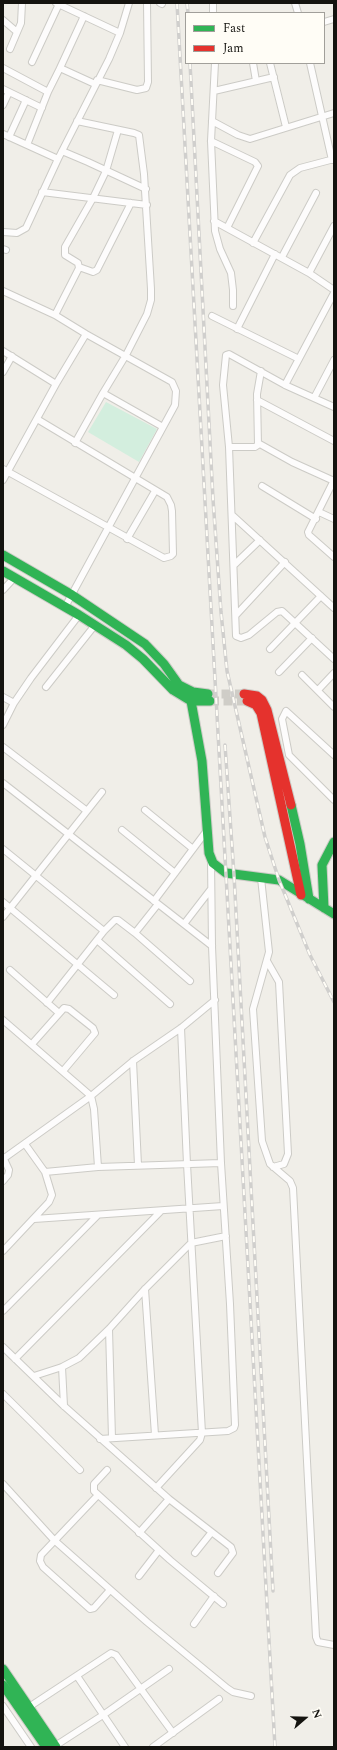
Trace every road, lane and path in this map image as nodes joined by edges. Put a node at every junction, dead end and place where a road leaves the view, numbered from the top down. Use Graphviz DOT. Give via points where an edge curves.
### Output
graph roads {
  1 [pos="22,3"];
  2 [pos="129,3"];
  3 [pos="147,3"];
  4 [pos="57,4"];
  5 [pos="84,16"];
  6 [pos="3,20"];
  7 [pos="17,32"];
  8 [pos="120,33"];
  9 [pos="10,49"];
  10 [pos="32,62"];
  11 [pos="215,64"];
  12 [pos="253,64"];
  13 [pos="270,64"];
  14 [pos="310,64"];
  15 [pos="3,68"];
  16 [pos="60,68"];
  17 [pos="274,77"];
  18 [pos="256,81"];
  19 [pos="96,82"];
  20 [pos="6,90"];
  21 [pos="214,91"];
  22 [pos="48,92"];
  23 [pos="26,100"];
  24 [pos="3,105"];
  25 [pos="42,108"];
  26 [pos="334,113"];
  27 [pos="323,116"];
  28 [pos="77,121"];
  29 [pos="212,121"];
  30 [pos="286,127"];
  31 [pos="118,130"];
  32 [pos="6,136"];
  33 [pos="211,141"];
  34 [pos="28,145"];
  35 [pos="62,151"];
  36 [pos="58,159"];
  37 [pos="333,160"];
  38 [pos="106,171"];
  39 [pos="146,189"];
  40 [pos="42,192"];
  41 [pos="316,193"];
  42 [pos="93,198"];
  43 [pos="131,203"];
  44 [pos="147,205"];
  45 [pos="214,221"];
  46 [pos="334,226"];
  47 [pos="227,228"];
  48 [pos="3,232"];
  49 [pos="253,243"];
  50 [pos="275,254"];
  51 [pos="282,257"];
  52 [pos="79,267"];
  53 [pos="309,273"];
  54 [pos="3,291"];
  55 [pos="334,291"];
  56 [pos="233,306"];
  57 [pos="55,315"];
  58 [pos="212,316"];
  59 [pos="237,329"];
  60 [pos="86,334"];
  61 [pos="3,351"];
  62 [pos="126,355"];
  63 [pos="12,356"];
  64 [pos="299,359"];
  65 [pos="334,360"];
  66 [pos="261,371"];
  67 [pos="3,372"];
  68 [pos="56,384"];
  69 [pos="285,385"];
  70 [pos="102,393"];
  71 [pos="314,398"];
  72 [pos="257,400"];
  73 [pos="334,407"];
  74 [pos="37,419"];
  75 [pos="163,427"];
  76 [pos="334,441"];
  77 [pos="75,443"];
  78 [pos="258,443"];
  79 [pos="229,448"];
  80 [pos="5,471"];
  81 [pos="135,479"];
  82 [pos="3,480"];
  83 [pos="334,481"];
  84 [pos="262,486"];
  85 [pos="155,491"];
  86 [pos="319,512"];
  87 [pos="232,515"];
  88 [pos="316,519"];
  89 [pos="334,519"];
  90 [pos="108,529"];
  91 [pos="127,539"];
  92 [pos="260,540"];
  93 [pos="3,555"];
  94 [pos="334,557"];
  95 [pos="285,562"];
  96 [pos="234,565"];
  97 [pos="3,571"];
  98 [pos="15,578"];
  99 [pos="3,590"];
  100 [pos="72,595"];
  101 [pos="321,596"];
  102 [pos="65,607"];
  103 [pos="334,608"];
  104 [pos="79,615"];
  105 [pos="236,615"];
  106 [pos="296,623"];
  107 [pos="95,625"];
  108 [pos="312,638"];
  109 [pos="270,649"];
  110 [pos="334,659"];
  111 [pos="279,672"];
  112 [pos="334,672"];
  113 [pos="302,675"];
  114 [pos="46,687"];
  115 [pos="318,690"];
  116 [pos="3,697"];
  117 [pos="192,697"];
  118 [pos="245,697"];
  119 [pos="209,698"];
  120 [pos="14,703"];
  121 [pos="334,706"];
  122 [pos="3,725"];
  123 [pos="3,747"];
  124 [pos="334,755"];
  125 [pos="3,783"];
  126 [pos="102,792"];
  127 [pos="334,800"];
  128 [pos="145,810"];
  129 [pos="87,811"];
  130 [pos="208,829"];
  131 [pos="122,830"];
  132 [pos="69,834"];
  133 [pos="334,842"];
  134 [pos="3,848"];
  135 [pos="193,848"];
  136 [pos="211,859"];
  137 [pos="175,873"];
  138 [pos="37,876"];
  139 [pos="261,878"];
  140 [pos="210,889"];
  141 [pos="305,897"];
  142 [pos="3,902"];
  143 [pos="156,902"];
  144 [pos="11,908"];
  145 [pos="324,908"];
  146 [pos="334,914"];
  147 [pos="3,917"];
  148 [pos="184,924"];
  149 [pos="104,931"];
  150 [pos="135,933"];
  151 [pos="97,940"];
  152 [pos="212,946"];
  153 [pos="267,961"];
  154 [pos="77,965"];
  155 [pos="10,970"];
  156 [pos="190,982"];
  157 [pos="114,995"];
  158 [pos="215,1000"];
  159 [pos="47,1004"];
  160 [pos="170,1004"];
  161 [pos="59,1013"];
  162 [pos="4,1024"];
  163 [pos="181,1028"];
  164 [pos="32,1044"];
  165 [pos="133,1061"];
  166 [pos="63,1071"];
  167 [pos="91,1096"];
  168 [pos="25,1144"];
  169 [pos="3,1158"];
  170 [pos="221,1163"];
  171 [pos="187,1164"];
  172 [pos="138,1165"];
  173 [pos="98,1167"];
  174 [pos="273,1167"];
  175 [pos="45,1172"];
  176 [pos="3,1181"];
  177 [pos="223,1206"];
  178 [pos="190,1209"];
  179 [pos="161,1211"];
  180 [pos="98,1215"];
  181 [pos="34,1220"];
  182 [pos="226,1236"];
  183 [pos="191,1243"];
  184 [pos="3,1251"];
  185 [pos="145,1289"];
  186 [pos="3,1311"];
  187 [pos="109,1329"];
  188 [pos="3,1347"];
  189 [pos="15,1359"];
  190 [pos="62,1367"];
  191 [pos="34,1376"];
  192 [pos="3,1394"];
  193 [pos="64,1406"];
  194 [pos="202,1433"];
  195 [pos="155,1435"];
  196 [pos="112,1438"];
  197 [pos="100,1439"];
  198 [pos="80,1470"];
  199 [pos="107,1470"];
  200 [pos="3,1484"];
  201 [pos="156,1488"];
  202 [pos="98,1495"];
  203 [pos="169,1500"];
  204 [pos="139,1533"];
  205 [pos="211,1533"];
  206 [pos="54,1540"];
  207 [pos="159,1550"];
  208 [pos="195,1553"];
  209 [pos="218,1573"];
  210 [pos="139,1576"];
  211 [pos="110,1590"];
  212 [pos="214,1596"];
  213 [pos="223,1604"];
  214 [pos="194,1624"];
  215 [pos="334,1645"];
  216 [pos="3,1669"];
  217 [pos="169,1669"];
  218 [pos="77,1676"];
  219 [pos="3,1685"];
  220 [pos="140,1689"];
  221 [pos="251,1696"];
  222 [pos="219,1699"];
  223 [pos="3,1706"];
  224 [pos="29,1708"];
  225 [pos="103,1715"];
  226 [pos="173,1733"];
  227 [pos="31,1747"];
  228 [pos="52,1747"];
  229 [pos="125,1747"];
  230 [pos="153,1747"];
  1 -- 7 [label="street" via="21,24"];
  2 -- 8 [label="street"];
  3 -- 19 [label="street" via="146,88 137,90"];
  4 -- 5 [label="street"];
  4 -- 10 [label="street"];
  5 -- 8 [label="street"];
  5 -- 16 [label="street"];
  6 -- 7 [label="street"];
  7 -- 9 [label="street"];
  8 -- 19 [label="street"];
  11 -- 21 [label="street"];
  12 -- 18 [label="street"];
  13 -- 17 [label="street"];
  14 -- 27 [label="street"];
  15 -- 22 [label="street"];
  16 -- 19 [label="street"];
  16 -- 22 [label="street"];
  17 -- 18 [label="street"];
  17 -- 30 [label="street"];
  18 -- 21 [label="street"];
  19 -- 28 [label="street"];
  20 -- 23 [label="street"];
  20 -- 24 [label="street"];
  21 -- 29 [label="street"];
  22 -- 25 [label="street"];
  23 -- 25 [label="street"];
  23 -- 32 [label="street"];
  25 -- 34 [label="street"];
  26 -- 27 [label="street"];
  27 -- 30 [label="street"];
  27 -- 37 [label="street"];
  28 -- 31 [label="street"];
  28 -- 35 [label="street"];
  29 -- 30 [label="street" via="248,139"];
  29 -- 33 [label="street"];
  31 -- 38 [label="street"];
  31 -- 39 [label="street" via="139,135"];
  32 -- 34 [label="street"];
  33 -- 45 [label="street"];
  33 -- 47 [label="street" via="255,162 258,166"];
  34 -- 36 [label="street"];
  35 -- 36 [label="street"];
  35 -- 38 [label="street"];
  36 -- 40 [label="street"];
  37 -- 49 [label="street" via="300,168 290,176"];
  38 -- 39 [label="street"];
  38 -- 42 [label="street"];
  39 -- 44 [label="street"];
  40 -- 42 [label="street"];
  40 -- 48 [label="street" via="26,228 17,233"];
  41 -- 51 [label="street"];
  42 -- 43 [label="street"];
  42 -- 52 [label="street" via="64,250 65,255 78,263"];
  43 -- 44 [label="street"];
  43 -- 52 [label="street" via="96,272"];
  44 -- 62 [label="street" via="151,300 147,314"];
  45 -- 47 [label="street"];
  45 -- 56 [label="street" via="216,238 233,281"];
  46 -- 53 [label="street"];
  47 -- 49 [label="street"];
  49 -- 50 [label="street"];
  50 -- 51 [label="street"];
  50 -- 59 [label="street"];
  51 -- 53 [label="street"];
  52 -- 57 [label="street"];
  53 -- 55 [label="street"];
  54 -- 57 [label="street"];
  55 -- 64 [label="street"];
  57 -- 60 [label="street"];
  58 -- 59 [label="street"];
  59 -- 64 [label="street"];
  60 -- 62 [label="street"];
  60 -- 68 [label="street"];
  61 -- 63 [label="street"];
  62 -- 70 [label="street"];
  62 -- 75 [label="street" via="172,382 176,397 175,405"];
  63 -- 67 [label="street"];
  63 -- 68 [label="street"];
  64 -- 69 [label="street"];
  65 -- 71 [label="street"];
  66 -- 69 [label="street"];
  66 -- 72 [label="street"];
  66 -- 79 [label="street" via="230,354 226,355 223,385"];
  68 -- 74 [label="street"];
  69 -- 71 [label="street"];
  70 -- 75 [label="street"];
  70 -- 77 [label="street"];
  71 -- 73 [label="street"];
  72 -- 76 [label="street"];
  72 -- 78 [label="street"];
  74 -- 77 [label="street"];
  74 -- 80 [label="street"];
  75 -- 81 [label="street"];
  77 -- 81 [label="street"];
  78 -- 79 [label="street" via="256,447"];
  78 -- 83 [label="street"];
  79 -- 87 [label="street"];
  80 -- 82 [label="street"];
  80 -- 90 [label="street"];
  81 -- 85 [label="street"];
  81 -- 90 [label="street"];
  83 -- 86 [label="street"];
  84 -- 88 [label="street"];
  85 -- 91 [label="street"];
  85 -- 91 [label="street" via="167,497 171,505 173,554 164,558"];
  86 -- 88 [label="street"];
  86 -- 89 [label="street"];
  87 -- 92 [label="street"];
  87 -- 96 [label="street"];
  88 -- 94 [label="street" via="308,534"];
  90 -- 91 [label="street"];
  90 -- 100 [label="street"];
  92 -- 95 [label="street"];
  92 -- 96 [label="street"];
  93 -- 100 [label="street"];
  95 -- 101 [label="street"];
  95 -- 105 [label="street"];
  96 -- 105 [label="street"];
  97 -- 98 [label="street"];
  98 -- 99 [label="street"];
  98 -- 102 [label="street"];
  100 -- 102 [label="street"];
  100 -- 117 [label="street" via="145,644"];
  101 -- 103 [label="street"];
  101 -- 106 [label="street"];
  102 -- 104 [label="street"];
  104 -- 107 [label="street"];
  104 -- 120 [label="street"];
  105 -- 106 [label="street" via="238,638 254,632 280,611 285,612"];
  106 -- 108 [label="street"];
  106 -- 109 [label="street"];
  107 -- 114 [label="street"];
  107 -- 117 [label="street" via="143,659 172,690"];
  108 -- 110 [label="street"];
  108 -- 111 [label="street"];
  112 -- 115 [label="street"];
  113 -- 115 [label="street"];
  115 -- 121 [label="street"];
  116 -- 120 [label="street"];
  117 -- 119 [label="street"];
  117 -- 130 [label="street" via="202,761"];
  118 -- 141 [label="street" via="262,713"];
  120 -- 122 [label="street"];
  123 -- 129 [label="street"];
  124 -- 127 [label="street" via="286,711 282,719 289,755"];
  125 -- 132 [label="street"];
  126 -- 129 [label="street"];
  128 -- 135 [label="street"];
  129 -- 132 [label="street"];
  130 -- 135 [label="street"];
  130 -- 136 [label="street"];
  131 -- 137 [label="street"];
  132 -- 138 [label="street"];
  132 -- 143 [label="street"];
  133 -- 145 [label="street" via="322,864"];
  134 -- 138 [label="street"];
  135 -- 137 [label="street"];
  136 -- 139 [label="street" via="226,873"];
  136 -- 140 [label="street"];
  137 -- 143 [label="street"];
  138 -- 144 [label="street"];
  138 -- 149 [label="street"];
  139 -- 141 [label="street" via="279,880"];
  139 -- 153 [label="street" via="269,941"];
  140 -- 148 [label="street"];
  140 -- 152 [label="street"];
  141 -- 145 [label="street"];
  142 -- 144 [label="street"];
  143 -- 148 [label="street"];
  143 -- 150 [label="street"];
  144 -- 147 [label="street"];
  144 -- 154 [label="street"];
  145 -- 146 [label="street"];
  148 -- 152 [label="street"];
  149 -- 150 [label="street" via="113,920 117,920"];
  149 -- 151 [label="street"];
  150 -- 156 [label="street"];
  151 -- 154 [label="street"];
  151 -- 160 [label="street"];
  152 -- 158 [label="street"];
  153 -- 174 [label="street" via="253,1009 262,1141 267,1160"];
  153 -- 174 [label="street" via="279,982 288,1154 284,1164"];
  154 -- 157 [label="street"];
  154 -- 159 [label="street"];
  155 -- 159 [label="street"];
  158 -- 163 [label="street"];
  158 -- 170 [label="street"];
  159 -- 161 [label="street"];
  161 -- 164 [label="street"];
  161 -- 166 [label="street" via="66,1008 95,1031"];
  162 -- 164 [label="street"];
  163 -- 165 [label="street"];
  163 -- 171 [label="street"];
  164 -- 166 [label="street"];
  165 -- 167 [label="street"];
  165 -- 172 [label="street"];
  166 -- 167 [label="street"];
  167 -- 168 [label="street"];
  167 -- 173 [label="street"];
  168 -- 169 [label="street"];
  168 -- 175 [label="street"];
  169 -- 176 [label="street" via="10,1170"];
  170 -- 171 [label="street"];
  170 -- 177 [label="street"];
  171 -- 172 [label="street"];
  171 -- 178 [label="street"];
  172 -- 173 [label="street"];
  173 -- 175 [label="street"];
  174 -- 215 [label="street" via="290,1181 294,1188 316,1637 318,1642"];
  175 -- 181 [label="street" via="52,1190 51,1198"];
  177 -- 178 [label="street"];
  177 -- 182 [label="street"];
  178 -- 179 [label="street"];
  178 -- 183 [label="street"];
  179 -- 180 [label="street"];
  179 -- 189 [label="street"];
  180 -- 181 [label="street"];
  180 -- 186 [label="street"];
  181 -- 184 [label="street"];
  182 -- 183 [label="street"];
  182 -- 194 [label="street" via="235,1425 228,1431"];
  183 -- 185 [label="street"];
  183 -- 194 [label="street"];
  185 -- 187 [label="street"];
  185 -- 195 [label="street"];
  187 -- 190 [label="street" via="75,1361"];
  187 -- 196 [label="street"];
  188 -- 189 [label="street"];
  189 -- 191 [label="street"];
  190 -- 191 [label="street"];
  190 -- 193 [label="street"];
  191 -- 193 [label="street"];
  192 -- 198 [label="street"];
  193 -- 197 [label="street"];
  194 -- 195 [label="street"];
  194 -- 201 [label="street" via="200,1440"];
  195 -- 196 [label="street"];
  196 -- 197 [label="street"];
  197 -- 201 [label="street"];
  199 -- 202 [label="street" via="93,1486"];
  200 -- 206 [label="street"];
  201 -- 203 [label="street"];
  202 -- 204 [label="street"];
  202 -- 206 [label="street"];
  203 -- 204 [label="street"];
  203 -- 205 [label="street"];
  204 -- 207 [label="street"];
  205 -- 208 [label="street"];
  205 -- 209 [label="street" via="233,1551"];
  206 -- 211 [label="street"];
  206 -- 211 [label="street" via="41,1555 40,1561 43,1567 87,1608 92,1610"];
  207 -- 210 [label="street"];
  207 -- 212 [label="street"];
  211 -- 221 [label="street" via="227,1688"];
  212 -- 213 [label="street"];
  212 -- 214 [label="street"];
  216 -- 224 [label="street"];
  217 -- 220 [label="street"];
  218 -- 220 [label="street" via="111,1653 116,1655"];
  218 -- 224 [label="street"];
  218 -- 225 [label="street"];
  219 -- 228 [label="street"];
  220 -- 225 [label="street"];
  220 -- 226 [label="street"];
  222 -- 226 [label="street"];
  223 -- 227 [label="street"];
  224 -- 228 [label="street"];
  225 -- 228 [label="street"];
  225 -- 229 [label="street"];
  226 -- 230 [label="street"];
}
